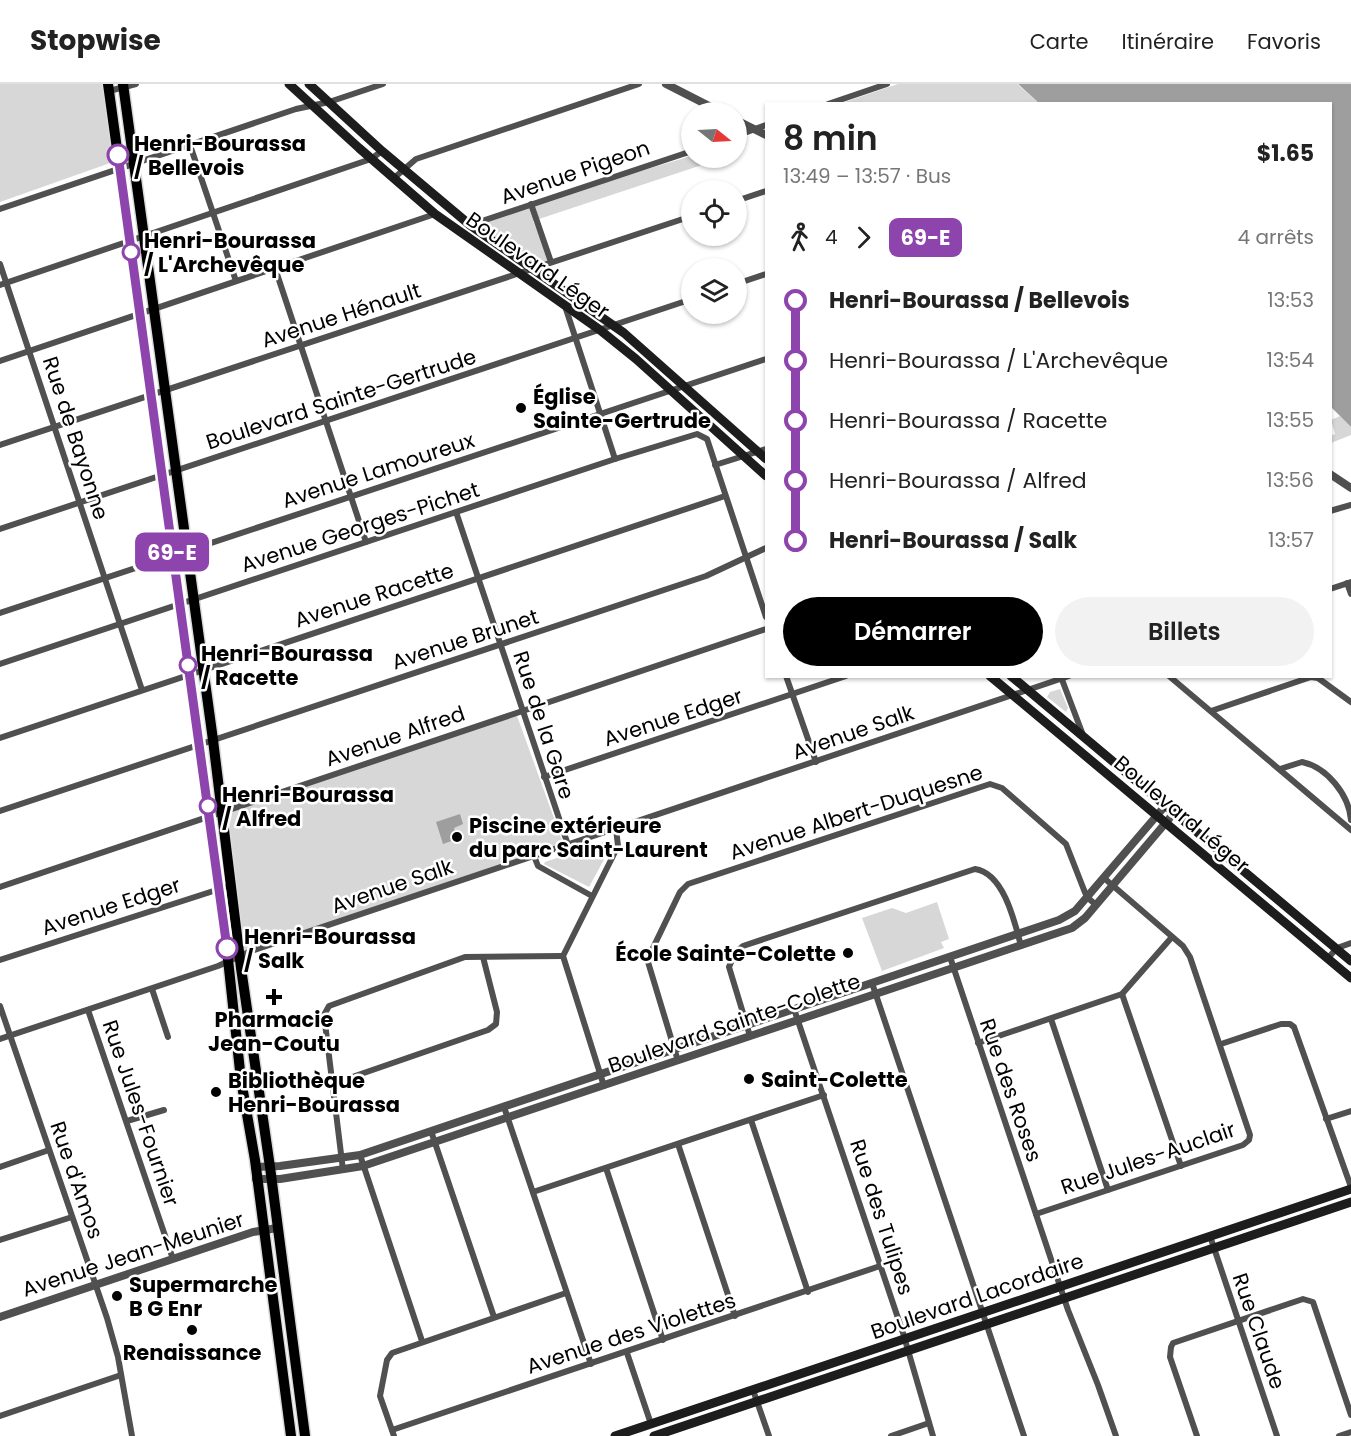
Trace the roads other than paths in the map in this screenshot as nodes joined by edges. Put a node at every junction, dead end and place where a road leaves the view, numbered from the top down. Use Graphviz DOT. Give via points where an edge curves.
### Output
graph roads {
  1 [pos="136,84"];
  2 [pos="290,84"];
  3 [pos="309,84"];
  4 [pos="382,84"];
  5 [pos="639,84"];
  6 [pos="666,84"];
  7 [pos="887,84"];
  8 [pos="123,86"];
  9 [pos="109,88"];
  10 [pos="328,102"];
  11 [pos="701,102"];
  12 [pos="834,102"];
  13 [pos="312,106"];
  14 [pos="765,125"];
  15 [pos="747,126"];
  16 [pos="754,129"];
  17 [pos="747,132"];
  18 [pos="765,134"];
  19 [pos="190,145"];
  20 [pos="382,151"];
  21 [pos="681,155"];
  22 [pos="371,159"];
  23 [pos="133,164"];
  24 [pos="120,168"];
  25 [pos="402,169"];
  26 [pos="394,178"];
  27 [pos="765,191"];
  28 [pos="747,197"];
  29 [pos="531,204"];
  30 [pos="0,209"];
  31 [pos="213,214"];
  32 [pos="435,214"];
  33 [pos="681,220"];
  34 [pos="470,225"];
  35 [pos="143,237"];
  36 [pos="130,242"];
  37 [pos="551,262"];
  38 [pos="0,264"];
  39 [pos="275,268"];
  40 [pos="532,268"];
  41 [pos="518,273"];
  42 [pos="765,274"];
  43 [pos="747,280"];
  44 [pos="236,281"];
  45 [pos="3,284"];
  46 [pos="681,303"];
  47 [pos="565,305"];
  48 [pos="153,310"];
  49 [pos="139,314"];
  50 [pos="613,325"];
  51 [pos="600,330"];
  52 [pos="574,338"];
  53 [pos="300,346"];
  54 [pos="30,351"];
  55 [pos="765,358"];
  56 [pos="0,361"];
  57 [pos="685,386"];
  58 [pos="671,390"];
  59 [pos="164,391"];
  60 [pos="150,396"];
  61 [pos="600,414"];
  62 [pos="325,422"];
  63 [pos="55,427"];
  64 [pos="0,446"];
  65 [pos="763,450"];
  66 [pos="744,456"];
  67 [pos="615,459"];
  68 [pos="715,465"];
  69 [pos="176,471"];
  70 [pos="765,475"];
  71 [pos="1332,475"];
  72 [pos="162,476"];
  73 [pos="1351,488"];
  74 [pos="725,496"];
  75 [pos="351,497"];
  76 [pos="80,502"];
  77 [pos="1351,505"];
  78 [pos="1332,511"];
  79 [pos="456,512"];
  80 [pos="0,529"];
  81 [pos="366,542"];
  82 [pos="765,548"];
  83 [pos="186,550"];
  84 [pos="172,555"];
  85 [pos="746,558"];
  86 [pos="105,578"];
  87 [pos="478,578"];
  88 [pos="1349,583"];
  89 [pos="1332,588"];
  90 [pos="1351,594"];
  91 [pos="193,600"];
  92 [pos="180,605"];
  93 [pos="0,613"];
  94 [pos="765,614"];
  95 [pos="121,624"];
  96 [pos="765,629"];
  97 [pos="500,645"];
  98 [pos="0,664"];
  99 [pos="203,670"];
  100 [pos="189,675"];
  101 [pos="787,678"];
  102 [pos="840,678"];
  103 [pos="992,678"];
  104 [pos="1013,678"];
  105 [pos="1061,678"];
  106 [pos="1064,678"];
  107 [pos="1171,678"];
  108 [pos="1308,678"];
  109 [pos="1318,678"];
  110 [pos="142,690"];
  111 [pos="1027,691"];
  112 [pos="792,695"];
  113 [pos="1013,695"];
  114 [pos="1351,702"];
  115 [pos="524,710"];
  116 [pos="1211,711"];
  117 [pos="0,738"];
  118 [pos="1083,738"];
  119 [pos="213,740"];
  120 [pos="199,745"];
  121 [pos="816,762"];
  122 [pos="1280,769"];
  123 [pos="544,777"];
  124 [pos="1165,806"];
  125 [pos="0,811"];
  126 [pos="222,811"];
  127 [pos="1174,813"];
  128 [pos="209,816"];
  129 [pos="1156,816"];
  130 [pos="1351,820"];
  131 [pos="1165,824"];
  132 [pos="616,829"];
  133 [pos="1351,830"];
  134 [pos="567,845"];
  135 [pos="534,856"];
  136 [pos="1104,878"];
  137 [pos="232,885"];
  138 [pos="1113,886"];
  139 [pos="0,887"];
  140 [pos="218,888"];
  141 [pos="592,896"];
  142 [pos="1087,897"];
  143 [pos="1096,905"];
  144 [pos="1018,934"];
  145 [pos="1172,937"];
  146 [pos="1351,943"];
  147 [pos="1021,946"];
  148 [pos="1337,948"];
  149 [pos="563,956"];
  150 [pos="240,957"];
  151 [pos="483,957"];
  152 [pos="950,957"];
  153 [pos="1328,958"];
  154 [pos="0,960"];
  155 [pos="228,961"];
  156 [pos="1351,961"];
  157 [pos="953,968"];
  158 [pos="1351,978"];
  159 [pos="872,983"];
  160 [pos="152,989"];
  161 [pos="876,994"];
  162 [pos="1122,994"];
  163 [pos="0,1006"];
  164 [pos="794,1009"];
  165 [pos="88,1010"];
  166 [pos="1051,1019"];
  167 [pos="798,1020"];
  168 [pos="747,1025"];
  169 [pos="10,1036"];
  170 [pos="750,1036"];
  171 [pos="168,1037"];
  172 [pos="0,1039"];
  173 [pos="978,1043"];
  174 [pos="1221,1044"];
  175 [pos="675,1049"];
  176 [pos="678,1061"];
  177 [pos="600,1075"];
  178 [pos="332,1084"];
  179 [pos="604,1086"];
  180 [pos="824,1095"];
  181 [pos="504,1107"];
  182 [pos="164,1110"];
  183 [pos="1351,1111"];
  184 [pos="508,1118"];
  185 [pos="1326,1119"];
  186 [pos="751,1120"];
  187 [pos="127,1121"];
  188 [pos="431,1131"];
  189 [pos="436,1142"];
  190 [pos="678,1144"];
  191 [pos="50,1150"];
  192 [pos="360,1155"];
  193 [pos="342,1158"];
  194 [pos="363,1166"];
  195 [pos="1180,1166"];
  196 [pos="0,1167"];
  197 [pos="255,1167"];
  198 [pos="270,1167"];
  199 [pos="606,1168"];
  200 [pos="344,1170"];
  201 [pos="256,1179"];
  202 [pos="271,1179"];
  203 [pos="1351,1188"];
  204 [pos="1108,1190"];
  205 [pos="533,1192"];
  206 [pos="1351,1202"];
  207 [pos="1036,1214"];
  208 [pos="72,1217"];
  209 [pos="277,1228"];
  210 [pos="263,1230"];
  211 [pos="1210,1236"];
  212 [pos="0,1240"];
  213 [pos="1214,1248"];
  214 [pos="173,1259"];
  215 [pos="880,1266"];
  216 [pos="95,1285"];
  217 [pos="1060,1287"];
  218 [pos="808,1292"];
  219 [pos="566,1293"];
  220 [pos="1064,1299"];
  221 [pos="983,1313"];
  222 [pos="735,1316"];
  223 [pos="0,1317"];
  224 [pos="494,1317"];
  225 [pos="1238,1320"];
  226 [pos="987,1325"];
  227 [pos="905,1339"];
  228 [pos="663,1340"];
  229 [pos="422,1341"];
  230 [pos="909,1351"];
  231 [pos="627,1353"];
  232 [pos="591,1364"];
  233 [pos="121,1375"];
  234 [pos="753,1390"];
  235 [pos="758,1402"];
  236 [pos="1351,1415"];
  237 [pos="0,1416"];
  238 [pos="929,1423"];
  239 [pos="651,1424"];
  240 [pos="1351,1432"];
  241 [pos="393,1433"];
  242 [pos="132,1436"];
  243 [pos="291,1436"];
  244 [pos="305,1436"];
  245 [pos="615,1436"];
  246 [pos="654,1436"];
  247 [pos="770,1436"];
  248 [pos="891,1436"];
  249 [pos="933,1436"];
  250 [pos="1024,1436"];
  251 [pos="1116,1436"];
  252 [pos="1197,1436"];
  253 [pos="1277,1436"];
  254 [pos="1339,1436"];
  1 -- 8 [label="street"];
  2 -- 13 [label="main road, Boulevard Léger"];
  3 -- 10 [label="main road, Boulevard Léger"];
  4 -- 10 [label="street"];
  5 -- 25 [label="street" via="416,159"];
  6 -- 11 [label="street"];
  7 -- 12 [label="street"];
  8 -- 9 [label="street"];
  8 -- 23 [label="main road"];
  9 -- 24 [label="main road"];
  10 -- 13 [label="street"];
  10 -- 20 [label="main road, Boulevard Léger"];
  13 -- 19 [label="street"];
  13 -- 22 [label="main road, Boulevard Léger"];
  14 -- 16 [label="street"];
  15 -- 16 [label="street"];
  16 -- 17 [label="street"];
  16 -- 18 [label="street"];
  19 -- 23 [label="street"];
  19 -- 31 [label="street"];
  20 -- 22 [label="street"];
  20 -- 25 [label="main road, Boulevard Léger"];
  21 -- 29 [label="street, Avenue Pigeon"];
  22 -- 26 [label="main road, Boulevard Léger"];
  22 -- 31 [label="street"];
  23 -- 24 [label="street"];
  23 -- 35 [label="main road"];
  24 -- 30 [label="street"];
  24 -- 36 [label="main road"];
  25 -- 26 [label="street"];
  25 -- 34 [label="main road, Boulevard Léger"];
  26 -- 32 [label="main road, Boulevard Léger"];
  27 -- 28 [label="street"];
  29 -- 34 [label="street, Avenue Pigeon"];
  29 -- 37 [label="street"];
  31 -- 35 [label="street"];
  31 -- 44 [label="street"];
  32 -- 39 [label="street"];
  32 -- 41 [label="main road, Boulevard Léger"];
  33 -- 37 [label="street, Avenue Hénault"];
  34 -- 40 [label="main road, Boulevard Léger"];
  35 -- 36 [label="street"];
  35 -- 48 [label="main road"];
  36 -- 45 [label="street"];
  36 -- 49 [label="main road"];
  37 -- 40 [label="street, Avenue Hénault"];
  38 -- 45 [label="street, Rue de Bayonne"];
  39 -- 44 [label="street"];
  39 -- 53 [label="street"];
  40 -- 41 [label="street, Avenue Hénault"];
  40 -- 50 [label="main road, Boulevard Léger"];
  41 -- 47 [label="main road, Boulevard Léger"];
  41 -- 53 [label="street, Avenue Hénault"];
  42 -- 43 [label="street"];
  44 -- 48 [label="street"];
  45 -- 54 [label="street, Rue de Bayonne"];
  46 -- 50 [label="street, Boulevard Sainte-Gertrude"];
  47 -- 51 [label="main road, Boulevard Léger"];
  47 -- 52 [label="street"];
  48 -- 49 [label="street"];
  48 -- 59 [label="main road"];
  49 -- 54 [label="street"];
  49 -- 60 [label="main road"];
  50 -- 51 [label="street, Boulevard Sainte-Gertrude"];
  50 -- 57 [label="main road, Boulevard Léger"];
  51 -- 52 [label="street, Boulevard Sainte-Gertrude"];
  51 -- 58 [label="main road, Boulevard Léger"];
  52 -- 61 [label="street"];
  52 -- 62 [label="street, Boulevard Sainte-Gertrude"];
  53 -- 59 [label="street, Avenue Hénault"];
  53 -- 62 [label="street"];
  54 -- 56 [label="street"];
  54 -- 63 [label="street, Rue de Bayonne"];
  55 -- 57 [label="street, Avenue Lamoureux"];
  57 -- 58 [label="street, Avenue Lamoureux"];
  57 -- 65 [label="main road, Boulevard Léger"];
  58 -- 61 [label="street, Avenue Lamoureux"];
  58 -- 66 [label="main road, Boulevard Léger"];
  59 -- 60 [label="street, Avenue Hénault"];
  59 -- 69 [label="main road"];
  60 -- 63 [label="street, Avenue Hénault"];
  60 -- 72 [label="main road"];
  61 -- 67 [label="street"];
  61 -- 75 [label="street, Avenue Lamoureux"];
  62 -- 69 [label="street, Boulevard Sainte-Gertrude"];
  62 -- 75 [label="street"];
  63 -- 64 [label="street, Avenue Hénault"];
  63 -- 76 [label="street, Rue de Bayonne"];
  65 -- 66 [label="street"];
  66 -- 68 [label="street"];
  66 -- 70 [label="main road, Boulevard Léger"];
  67 -- 68 [label="street, Avenue Georges-Pichet" via="697,434 706,439"];
  67 -- 79 [label="street, Avenue Georges-Pichet"];
  68 -- 74 [label="street"];
  69 -- 72 [label="street, Boulevard Sainte-Gertrude"];
  69 -- 83 [label="main road"];
  71 -- 73 [label="street"];
  72 -- 76 [label="street, Boulevard Sainte-Gertrude"];
  72 -- 84 [label="main road"];
  74 -- 85 [label="street"];
  74 -- 87 [label="street, Avenue Racette"];
  75 -- 81 [label="street"];
  75 -- 83 [label="street, Avenue Lamoureux"];
  76 -- 80 [label="street, Boulevard Sainte-Gertrude"];
  76 -- 86 [label="street, Rue de Bayonne"];
  77 -- 78 [label="street"];
  79 -- 81 [label="street, Avenue Georges-Pichet"];
  79 -- 87 [label="street, Rue de la Gare"];
  81 -- 91 [label="street, Avenue Georges-Pichet"];
  82 -- 85 [label="street, Avenue Brunet"];
  83 -- 84 [label="street, Avenue Lamoureux"];
  83 -- 91 [label="main road"];
  84 -- 86 [label="street, Avenue Lamoureux"];
  84 -- 92 [label="main road"];
  85 -- 94 [label="street"];
  85 -- 97 [label="street, Avenue Brunet" via="706,576"];
  86 -- 93 [label="street, Avenue Lamoureux"];
  86 -- 95 [label="street, Rue de Bayonne"];
  87 -- 97 [label="street, Rue de la Gare"];
  87 -- 99 [label="street, Avenue Racette"];
  88 -- 89 [label="street"];
  88 -- 90 [label="street"];
  91 -- 92 [label="street, Avenue Georges-Pichet"];
  91 -- 99 [label="main road"];
  92 -- 95 [label="street, Avenue Georges-Pichet"];
  92 -- 100 [label="main road"];
  95 -- 98 [label="street, Avenue Georges-Pichet"];
  95 -- 110 [label="street, Rue de Bayonne"];
  96 -- 115 [label="street, Avenue Alfred"];
  97 -- 115 [label="street, Rue de la Gare"];
  97 -- 119 [label="street, Avenue Brunet"];
  99 -- 100 [label="street, Avenue Racette"];
  99 -- 119 [label="main road"];
  100 -- 110 [label="street, Avenue Racette"];
  100 -- 120 [label="main road"];
  101 -- 112 [label="street"];
  102 -- 112 [label="street, Avenue Edger"];
  103 -- 113 [label="main road, Boulevard Léger"];
  104 -- 111 [label="main road, Boulevard Léger"];
  105 -- 111 [label="street, Avenue Salk"];
  106 -- 118 [label="street"];
  107 -- 116 [label="street"];
  108 -- 116 [label="street"];
  109 -- 114 [label="street"];
  110 -- 117 [label="street, Avenue Racette"];
  111 -- 113 [label="street, Avenue Salk"];
  111 -- 118 [label="main road, Boulevard Léger"];
  112 -- 121 [label="street"];
  112 -- 123 [label="street, Avenue Edger"];
  113 -- 121 [label="street, Avenue Salk"];
  113 -- 129 [label="main road, Boulevard Léger"];
  115 -- 123 [label="street, Rue de la Gare"];
  115 -- 126 [label="street, Avenue Alfred"];
  116 -- 122 [label="street"];
  118 -- 124 [label="main road, Boulevard Léger"];
  119 -- 120 [label="street, Avenue Brunet"];
  119 -- 126 [label="main road"];
  120 -- 125 [label="street, Avenue Brunet"];
  120 -- 128 [label="main road"];
  121 -- 132 [label="street, Avenue Salk"];
  122 -- 130 [label="street" via="1302,762 1318,769 1343,795"];
  122 -- 133 [label="street"];
  123 -- 134 [label="street, Rue de la Gare"];
  124 -- 127 [label="main road, Boulevard Léger"];
  124 -- 129 [label="street, Boulevard Sainte-Colette"];
  126 -- 128 [label="street, Avenue Alfred"];
  126 -- 137 [label="main road"];
  127 -- 131 [label="street, Boulevard Sainte-Colette"];
  127 -- 148 [label="main road, Boulevard Léger"];
  128 -- 139 [label="street, Avenue Alfred"];
  128 -- 140 [label="main road"];
  129 -- 131 [label="main road, Boulevard Léger"];
  129 -- 136 [label="street, Boulevard Sainte-Colette"];
  131 -- 138 [label="street, Boulevard Sainte-Colette"];
  131 -- 153 [label="main road, Boulevard Léger"];
  132 -- 134 [label="street, Avenue Salk"];
  132 -- 141 [label="street" via="618,846"];
  134 -- 135 [label="street, Avenue Salk"];
  135 -- 141 [label="street" via="538,866"];
  135 -- 150 [label="street, Avenue Salk"];
  136 -- 138 [label="street, Rue Jules-Auclair"];
  136 -- 142 [label="street, Boulevard Sainte-Colette"];
  137 -- 140 [label="street, Avenue Edger"];
  137 -- 150 [label="main road"];
  138 -- 143 [label="street, Boulevard Sainte-Colette"];
  138 -- 145 [label="street, Rue Jules-Auclair"];
  140 -- 154 [label="street, Avenue Edger"];
  140 -- 155 [label="main road"];
  141 -- 149 [label="street"];
  142 -- 143 [label="street, Avenue Albert-Duquesne"];
  142 -- 144 [label="street, Boulevard Sainte-Colette" via="1067,917"];
  142 -- 175 [label="street, Avenue Albert-Duquesne" via="1066,844 1002,788 990,784 688,884 680,892 648,962"];
  143 -- 147 [label="street, Boulevard Sainte-Colette" via="1072,928"];
  144 -- 147 [label="street"];
  144 -- 152 [label="street, Boulevard Sainte-Colette"];
  144 -- 168 [label="street" via="1000,888 988,874 975,870 742,946 729,967"];
  145 -- 162 [label="street"];
  145 -- 174 [label="street, Rue Jules-Auclair" via="1190,957"];
  146 -- 148 [label="street"];
  147 -- 157 [label="street, Boulevard Sainte-Colette"];
  148 -- 153 [label="street"];
  148 -- 156 [label="main road, Boulevard Léger"];
  149 -- 151 [label="street"];
  149 -- 177 [label="street"];
  150 -- 155 [label="street, Avenue Salk"];
  150 -- 198 [label="main road"];
  151 -- 178 [label="street" via="465,957 329,1006 324,1015"];
  151 -- 178 [label="street" via="498,1012 496,1024"];
  152 -- 157 [label="street, Rue des Roses"];
  152 -- 159 [label="street, Boulevard Sainte-Colette"];
  153 -- 158 [label="main road, Boulevard Léger"];
  155 -- 160 [label="street, Avenue Salk"];
  155 -- 197 [label="main road"];
  157 -- 161 [label="street, Boulevard Sainte-Colette"];
  157 -- 173 [label="street, Rue des Roses"];
  159 -- 161 [label="street"];
  159 -- 164 [label="street, Boulevard Sainte-Colette"];
  160 -- 165 [label="street, Avenue Salk"];
  160 -- 171 [label="street"];
  161 -- 167 [label="street, Boulevard Sainte-Colette"];
  161 -- 221 [label="street"];
  162 -- 166 [label="street"];
  162 -- 195 [label="street"];
  163 -- 169 [label="street, Rue d'Amos"];
  164 -- 167 [label="street, Rue des Tulipes"];
  164 -- 168 [label="street, Boulevard Sainte-Colette"];
  165 -- 169 [label="street, Avenue Salk"];
  165 -- 187 [label="street, Rue Jules-Fournier"];
  166 -- 173 [label="street"];
  166 -- 204 [label="street"];
  167 -- 170 [label="street, Boulevard Sainte-Colette"];
  167 -- 180 [label="street, Rue des Tulipes"];
  168 -- 170 [label="street"];
  168 -- 175 [label="street, Boulevard Sainte-Colette"];
  169 -- 172 [label="street, Avenue Salk"];
  169 -- 191 [label="street, Rue d'Amos"];
  170 -- 176 [label="street, Boulevard Sainte-Colette"];
  173 -- 207 [label="street, Rue des Roses"];
  174 -- 185 [label="street" via="1290,1024 1296,1031"];
  174 -- 195 [label="street, Rue Jules-Auclair" via="1250,1131 1249,1140"];
  175 -- 176 [label="street, Avenue Albert-Duquesne"];
  175 -- 177 [label="street, Boulevard Sainte-Colette"];
  176 -- 179 [label="street, Boulevard Sainte-Colette"];
  177 -- 179 [label="street"];
  177 -- 181 [label="street, Boulevard Sainte-Colette"];
  178 -- 193 [label="street"];
  179 -- 184 [label="street, Boulevard Sainte-Colette"];
  180 -- 186 [label="street"];
  180 -- 215 [label="street, Rue des Tulipes"];
  181 -- 184 [label="street"];
  181 -- 188 [label="street, Boulevard Sainte-Colette"];
  182 -- 187 [label="street"];
  183 -- 185 [label="street"];
  184 -- 189 [label="street, Boulevard Sainte-Colette"];
  184 -- 205 [label="street"];
  185 -- 203 [label="street"];
  186 -- 190 [label="street"];
  186 -- 218 [label="street"];
  187 -- 214 [label="street, Rue Jules-Fournier"];
  188 -- 189 [label="street"];
  188 -- 192 [label="street, Boulevard Sainte-Colette"];
  189 -- 194 [label="street, Boulevard Sainte-Colette"];
  189 -- 224 [label="street"];
  190 -- 199 [label="street"];
  190 -- 222 [label="street"];
  191 -- 196 [label="street"];
  191 -- 208 [label="street, Rue d'Amos"];
  192 -- 193 [label="street, Boulevard Sainte-Colette"];
  192 -- 194 [label="street"];
  193 -- 198 [label="street, Boulevard Sainte-Colette"];
  193 -- 200 [label="street"];
  194 -- 200 [label="street, Boulevard Sainte-Colette"];
  194 -- 229 [label="street"];
  195 -- 204 [label="street, Rue Jules-Auclair"];
  197 -- 198 [label="street, Boulevard Sainte-Colette"];
  197 -- 201 [label="main road"];
  198 -- 202 [label="main road"];
  199 -- 205 [label="street"];
  199 -- 228 [label="street"];
  200 -- 202 [label="street, Boulevard Sainte-Colette"];
  201 -- 202 [label="street, Boulevard Sainte-Colette"];
  201 -- 210 [label="main road"];
  202 -- 209 [label="main road"];
  203 -- 211 [label="main road, Boulevard Lacordaire"];
  204 -- 207 [label="street, Rue Jules-Auclair"];
  205 -- 219 [label="street"];
  206 -- 213 [label="main road, Boulevard Lacordaire"];
  207 -- 217 [label="street, Rue des Roses"];
  208 -- 212 [label="street"];
  208 -- 216 [label="street, Rue d'Amos"];
  209 -- 210 [label="street, Avenue Jean-Meunier"];
  209 -- 244 [label="main road"];
  210 -- 214 [label="street, Avenue Jean-Meunier"];
  210 -- 243 [label="main road"];
  211 -- 213 [label="street, Rue Claude"];
  211 -- 217 [label="main road, Boulevard Lacordaire"];
  213 -- 220 [label="main road, Boulevard Lacordaire"];
  213 -- 225 [label="street, Rue Claude"];
  214 -- 216 [label="street, Avenue Jean-Meunier"];
  215 -- 218 [label="street, Avenue des Violettes"];
  215 -- 227 [label="street, Rue des Tulipes"];
  216 -- 223 [label="street, Avenue Jean-Meunier"];
  216 -- 233 [label="street, Rue d'Amos"];
  217 -- 220 [label="street, Rue des Roses"];
  217 -- 221 [label="main road, Boulevard Lacordaire"];
  218 -- 222 [label="street, Avenue des Violettes"];
  219 -- 224 [label="street"];
  219 -- 232 [label="street"];
  220 -- 226 [label="main road, Boulevard Lacordaire"];
  220 -- 251 [label="street, Rue des Roses"];
  221 -- 226 [label="street"];
  221 -- 227 [label="main road, Boulevard Lacordaire"];
  222 -- 228 [label="street, Avenue des Violettes"];
  224 -- 229 [label="street"];
  225 -- 236 [label="street" via="1303,1299 1313,1302"];
  225 -- 252 [label="street" via="1177,1341 1171,1347 1170,1357"];
  225 -- 253 [label="street, Rue Claude"];
  226 -- 230 [label="main road, Boulevard Lacordaire"];
  226 -- 250 [label="street"];
  227 -- 230 [label="street, Rue des Tulipes"];
  227 -- 234 [label="main road, Boulevard Lacordaire"];
  228 -- 231 [label="street, Avenue des Violettes"];
  229 -- 241 [label="street" via="396,1350 387,1360 380,1396"];
  230 -- 235 [label="main road, Boulevard Lacordaire"];
  230 -- 238 [label="street, Rue des Tulipes"];
  231 -- 232 [label="street, Avenue des Violettes"];
  231 -- 239 [label="street"];
  232 -- 241 [label="street, Avenue des Violettes"];
  233 -- 237 [label="street"];
  233 -- 242 [label="street, Rue d'Amos"];
  234 -- 235 [label="street"];
  234 -- 239 [label="main road, Boulevard Lacordaire"];
  235 -- 246 [label="main road, Boulevard Lacordaire"];
  235 -- 247 [label="street"];
  238 -- 248 [label="street"];
  238 -- 249 [label="street, Rue des Tulipes"];
  239 -- 245 [label="main road, Boulevard Lacordaire"];
  240 -- 254 [label="street"];
}
